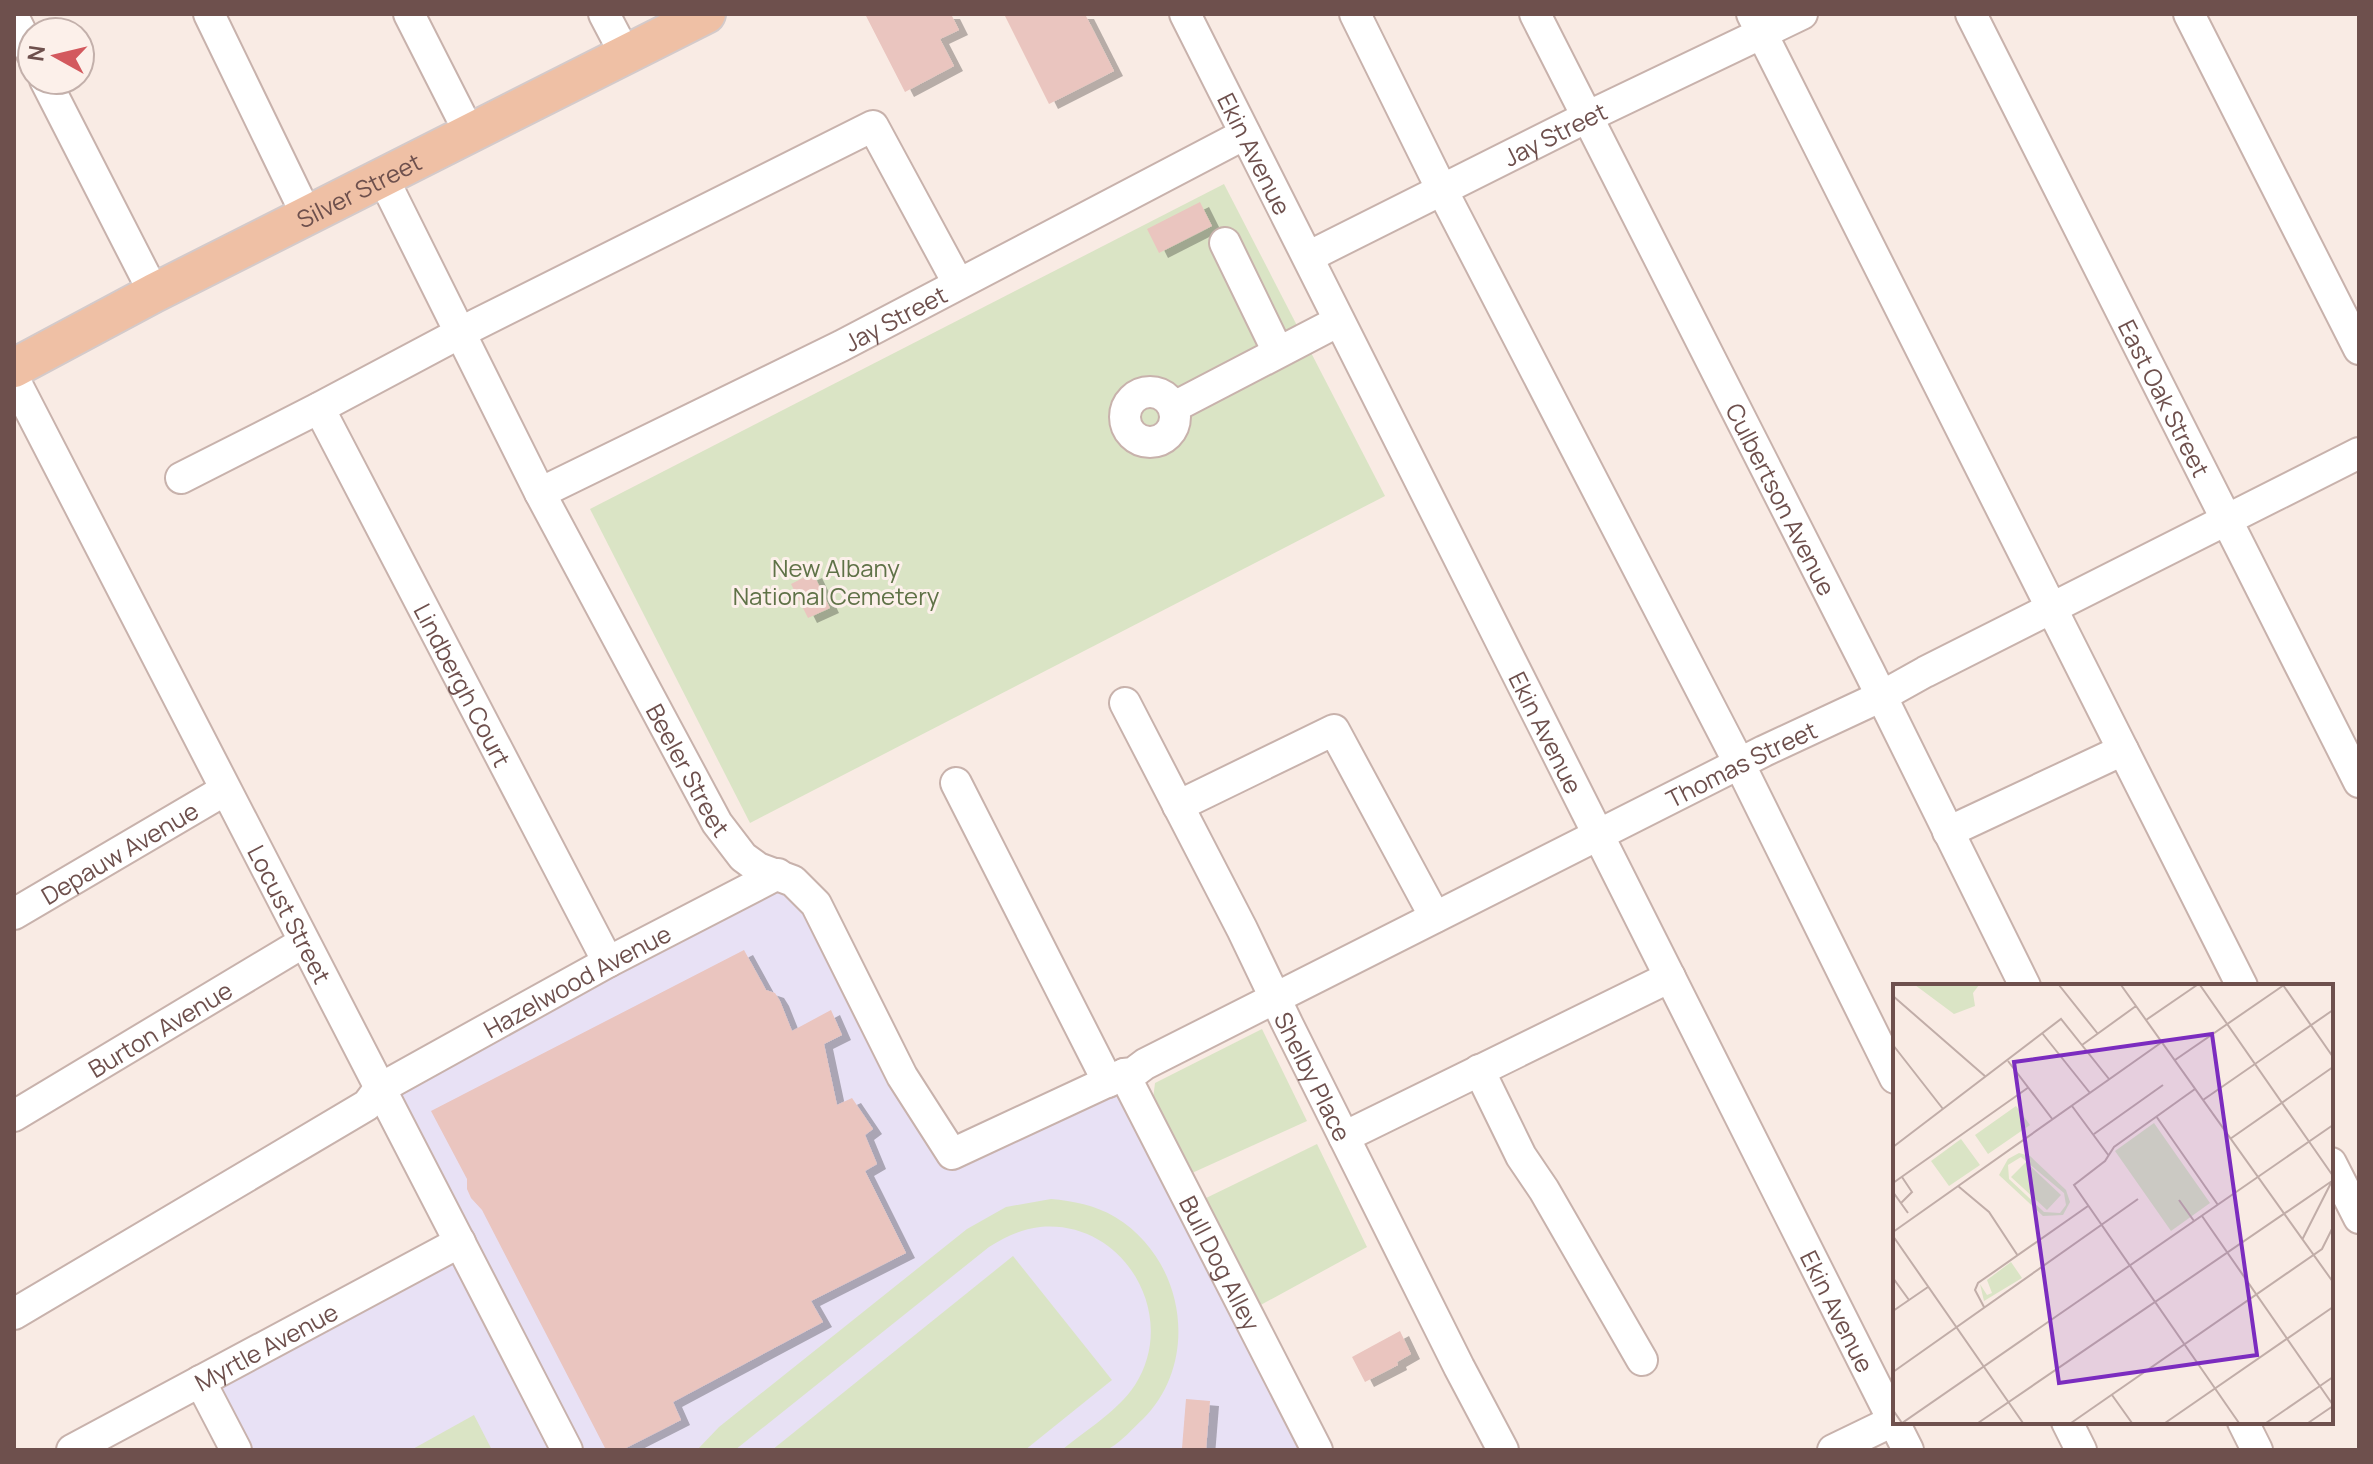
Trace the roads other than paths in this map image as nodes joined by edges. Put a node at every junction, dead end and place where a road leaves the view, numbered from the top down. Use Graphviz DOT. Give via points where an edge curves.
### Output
graph roads {
  1 [pos="209,14"];
  2 [pos="409,14"];
  3 [pos="604,14"];
  4 [pos="706,14"];
  5 [pos="1185,14"];
  6 [pos="1355,14"];
  7 [pos="1535,14"];
  8 [pos="1802,14"];
  9 [pos="1971,14"];
  10 [pos="2189,14"];
  11 [pos="1757,24"];
  12 [pos="625,54"];
  13 [pos="53,96"];
  14 [pos="1587,117"];
  15 [pos="469,132"];
  16 [pos="1245,134"];
  17 [pos="383,178"];
  18 [pos="1442,190"];
  19 [pos="307,216"];
  20 [pos="1225,243"];
  21 [pos="1308,257"];
  22 [pos="958,283"];
  23 [pos="154,293"];
  24 [pos="1339,321"];
  25 [pos="460,332"];
  26 [pos="2359,349"];
  27 [pos="1278,352"];
  28 [pos="14,368"];
  29 [pos="14,379"];
  30 [pos="1174,407"];
  31 [pos="319,408"];
  32 [pos="2359,453"];
  33 [pos="181,478"];
  34 [pos="540,493"];
  35 [pos="2227,520"];
  36 [pos="2052,608"];
  37 [pos="1882,696"];
  38 [pos="1125,703"];
  39 [pos="2123,750"];
  40 [pos="1739,763"];
  41 [pos="2359,782"];
  42 [pos="956,783"];
  43 [pos="225,790"];
  44 [pos="1178,806"];
  45 [pos="1948,832"];
  46 [pos="1598,834"];
  47 [pos="778,874"];
  48 [pos="14,914"];
  49 [pos="1435,917"];
  50 [pos="304,942"];
  51 [pos="608,962"];
  52 [pos="1670,977"];
  53 [pos="2024,984"];
  54 [pos="2241,984"];
  55 [pos="1276,998"];
  56 [pos="1479,1070"];
  57 [pos="1893,1074"];
  58 [pos="1116,1078"];
  59 [pos="379,1089"];
  60 [pos="14,1116"];
  61 [pos="1344,1137"];
  62 [pos="2333,1167"];
  63 [pos="2359,1218"];
  64 [pos="460,1242"];
  65 [pos="14,1314"];
  66 [pos="1642,1360"];
  67 [pos="200,1381"];
  68 [pos="1893,1421"];
  69 [pos="1895,1424"];
  70 [pos="2068,1424"];
  71 [pos="2244,1424"];
  72 [pos="72,1450"];
  73 [pos="236,1450"];
  74 [pos="567,1450"];
  75 [pos="1317,1450"];
  76 [pos="1503,1450"];
  77 [pos="1833,1450"];
  78 [pos="1908,1450"];
  79 [pos="2081,1450"];
  80 [pos="2257,1450"];
  1 -- 19 [label="street"];
  2 -- 15 [label="street"];
  3 -- 12 [label="street"];
  4 -- 12 [label="main road, Silver Street"];
  5 -- 16 [label="street, Ekin Avenue"];
  6 -- 18 [label="street"];
  7 -- 14 [label="street, Culbertson Avenue"];
  8 -- 11 [label="street, Jay Street"];
  9 -- 35 [label="street, East Oak Street"];
  10 -- 26 [label="street"];
  11 -- 14 [label="street, Jay Street"];
  11 -- 36 [label="street"];
  12 -- 15 [label="main road, Silver Street"];
  13 -- 23 [label="street"];
  14 -- 18 [label="street, Jay Street"];
  14 -- 37 [label="street, Culbertson Avenue"];
  15 -- 17 [label="main road, Silver Street"];
  16 -- 21 [label="street, Ekin Avenue"];
  16 -- 22 [label="street, Jay Street"];
  17 -- 19 [label="main road, Silver Street"];
  17 -- 25 [label="street, Beeler Street"];
  18 -- 21 [label="street, Jay Street"];
  18 -- 40 [label="street"];
  19 -- 23 [label="main road, Silver Street"];
  20 -- 27 [label="street"];
  21 -- 24 [label="street, Ekin Avenue"];
  22 -- 25 [label="street" via="873,126"];
  22 -- 34 [label="street, Jay Street"];
  23 -- 28 [label="main road, Silver Street"];
  24 -- 27 [label="street"];
  24 -- 46 [label="street, Ekin Avenue"];
  25 -- 31 [label="street"];
  25 -- 34 [label="street, Beeler Street"];
  27 -- 30 [label="street"];
  29 -- 43 [label="street, Locust Street"];
  31 -- 33 [label="street"];
  31 -- 51 [label="street, Lindbergh Court"];
  32 -- 35 [label="street, Thomas Street"];
  34 -- 47 [label="street, Beeler Street" via="717,823 743,857"];
  35 -- 36 [label="street, Thomas Street"];
  35 -- 41 [label="street, East Oak Street"];
  36 -- 37 [label="street, Thomas Street"];
  36 -- 39 [label="street"];
  37 -- 40 [label="street, Thomas Street"];
  37 -- 45 [label="street, Culbertson Avenue"];
  38 -- 44 [label="street, Shelby Place"];
  39 -- 45 [label="street"];
  39 -- 54 [label="street"];
  40 -- 46 [label="street, Thomas Street"];
  40 -- 57 [label="street"];
  42 -- 58 [label="street, Bull Dog Alley"];
  43 -- 48 [label="street, Depauw Avenue"];
  43 -- 50 [label="street, Locust Street"];
  44 -- 49 [label="street" via="1334,730"];
  44 -- 55 [label="street, Shelby Place"];
  45 -- 53 [label="street, Culbertson Avenue"];
  46 -- 49 [label="street, Thomas Street"];
  46 -- 52 [label="street, Ekin Avenue"];
  47 -- 51 [label="street, Hazelwood Avenue"];
  47 -- 58 [label="street, Beeler Street" via="816,904 902,1076 952,1154"];
  49 -- 55 [label="street, Thomas Street"];
  50 -- 59 [label="street, Locust Street"];
  50 -- 60 [label="street, Burton Avenue"];
  51 -- 59 [label="street, Hazelwood Avenue"];
  52 -- 56 [label="street"];
  52 -- 68 [label="street, Ekin Avenue"];
  55 -- 58 [label="street, Thomas Street"];
  55 -- 61 [label="street, Shelby Place"];
  56 -- 61 [label="street"];
  56 -- 66 [label="street" via="1521,1156"];
  58 -- 75 [label="street, Bull Dog Alley"];
  59 -- 64 [label="street, Locust Street"];
  59 -- 65 [label="street, Hazelwood Avenue" via="367,1105"];
  61 -- 76 [label="street, Shelby Place"];
  62 -- 63 [label="street"];
  64 -- 67 [label="street, Myrtle Avenue"];
  64 -- 74 [label="street, Locust Street"];
  67 -- 72 [label="street, Myrtle Avenue"];
  67 -- 73 [label="street"];
  68 -- 77 [label="street"];
  69 -- 78 [label="street, Ekin Avenue"];
  70 -- 79 [label="street"];
  71 -- 80 [label="street"];
}
